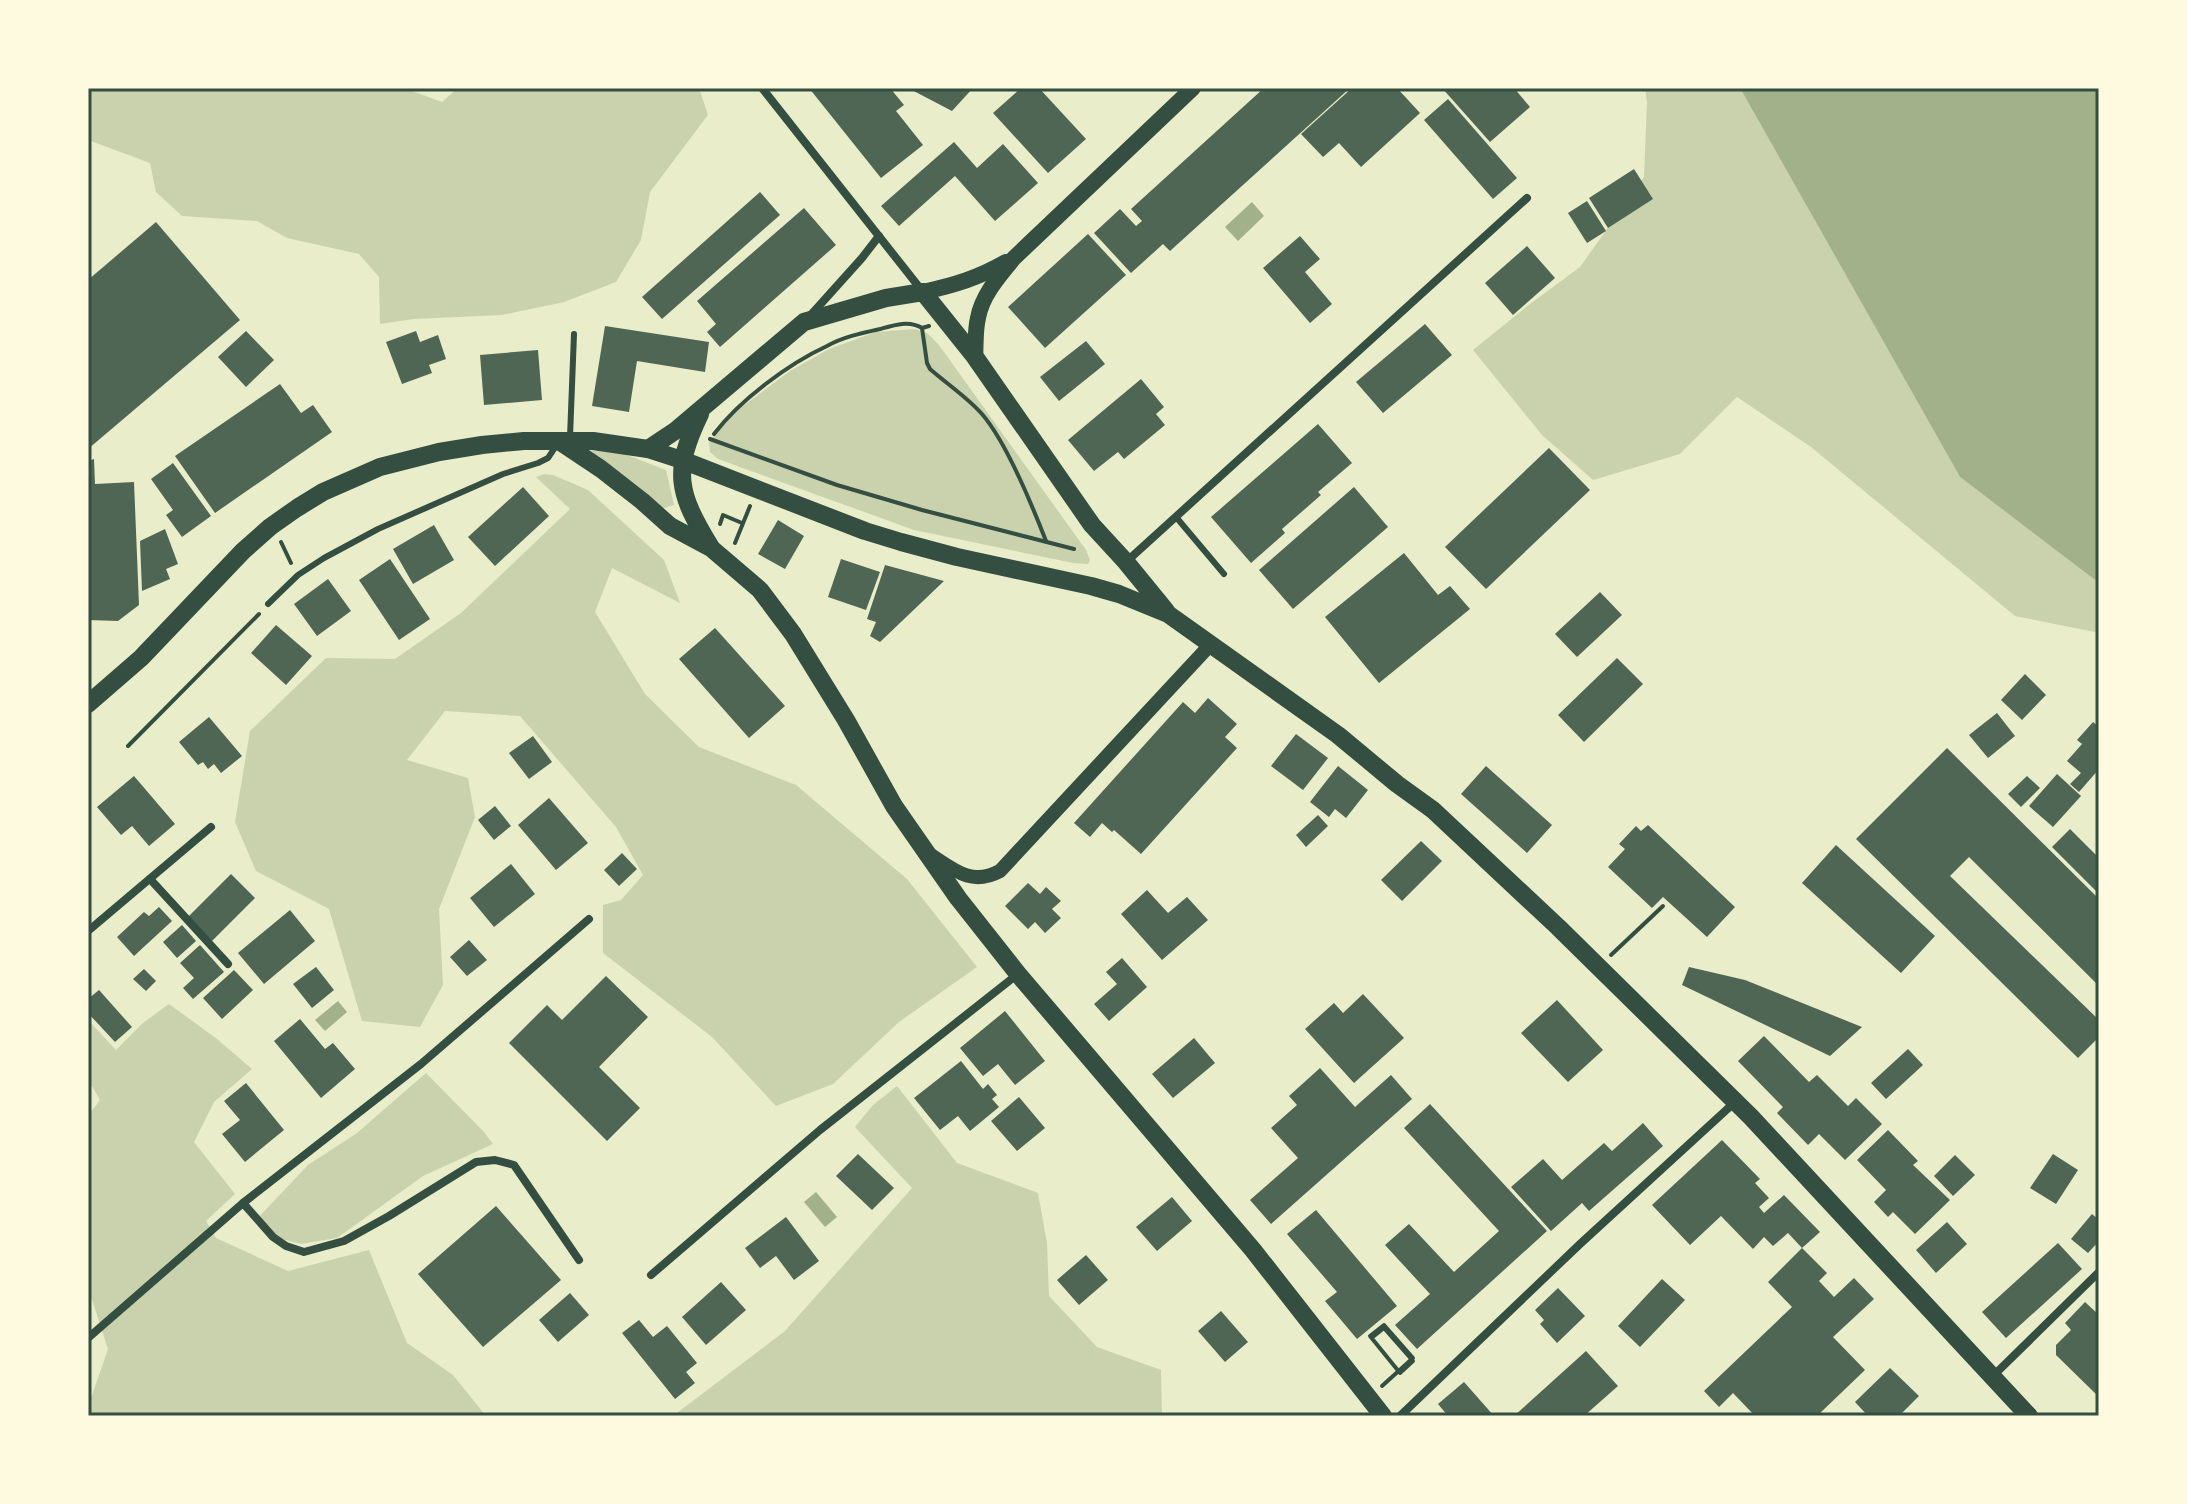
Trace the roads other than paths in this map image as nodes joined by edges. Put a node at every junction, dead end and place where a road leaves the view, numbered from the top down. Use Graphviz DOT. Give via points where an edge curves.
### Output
graph roads {
  1 [pos="777,88"];
  2 [pos="1193,88"];
  3 [pos="765,92"];
  4 [pos="1527,198"];
  5 [pos="879,236"];
  6 [pos="1014,258"];
  7 [pos="923,292"];
  8 [pos="804,322"];
  9 [pos="574,334"];
  10 [pos="975,357"];
  11 [pos="703,406"];
  12 [pos="564,441"];
  13 [pos="648,449"];
  14 [pos="682,460"];
  15 [pos="1176,517"];
  16 [pos="711,548"];
  17 [pos="1126,562"];
  18 [pos="1224,574"];
  19 [pos="268,604"];
  20 [pos="1168,614"];
  21 [pos="1211,644"];
  22 [pos="88,704"];
  23 [pos="211,827"];
  24 [pos="924,851"];
  25 [pos="150,879"];
  26 [pos="589,919"];
  27 [pos="88,931"];
  28 [pos="228,964"];
  29 [pos="1018,974"];
  30 [pos="1736,1102"];
  31 [pos="243,1203"];
  32 [pos="579,1260"];
  33 [pos="2099,1272"];
  34 [pos="651,1275"];
  35 [pos="88,1338"];
  36 [pos="1992,1377"];
  37 [pos="1383,1416"];
  38 [pos="1400,1416"];
  39 [pos="2029,1416"];
  1 -- 3 [label="street"];
  2 -- 6 [label="main road"];
  3 -- 5 [label="street"];
  4 -- 15 [label="street"];
  5 -- 7 [label="street"];
  5 -- 8 [label="street"];
  6 -- 7 [label="main road" via="979,277"];
  6 -- 10 [label="main road" via="982,304"];
  7 -- 8 [label="main road"];
  7 -- 10 [label="main road"];
  8 -- 11 [label="main road"];
  9 -- 12 [label="lane"];
  10 -- 17 [label="main road" via="1092,525"];
  11 -- 13 [label="main road"];
  11 -- 14 [label="main road"];
  12 -- 13 [label="main road"];
  12 -- 16 [label="main road" via="670,526"];
  12 -- 19 [label="lane" via="538,463 378,529 324,558"];
  12 -- 22 [label="main road" via="439,452 380,467 323,492 243,551 141,658"];
  13 -- 14 [label="main road"];
  14 -- 16 [label="main road" via="680,479 691,515"];
  14 -- 20 [label="main road" via="865,531 1091,586"];
  15 -- 17 [label="street"];
  15 -- 18 [label="lane"];
  16 -- 24 [label="main road" via="760,590 793,634"];
  17 -- 20 [label="main road"];
  20 -- 21 [label="main road"];
  21 -- 24 [label="street" via="1000,871 988,877 965,876"];
  21 -- 30 [label="main road" via="1433,810"];
  23 -- 25 [label="street"];
  24 -- 29 [label="main road"];
  25 -- 27 [label="street"];
  25 -- 28 [label="street"];
  26 -- 31 [label="street" via="421,1064"];
  29 -- 34 [label="street" via="820,1130"];
  29 -- 37 [label="main road" via="1220,1210"];
  30 -- 36 [label="main road"];
  30 -- 38 [label="street"];
  31 -- 32 [label="street" via="273,1237 304,1252 344,1241 476,1162 495,1160 514,1165"];
  31 -- 35 [label="street"];
  33 -- 36 [label="street"];
  36 -- 39 [label="main road"];
}
